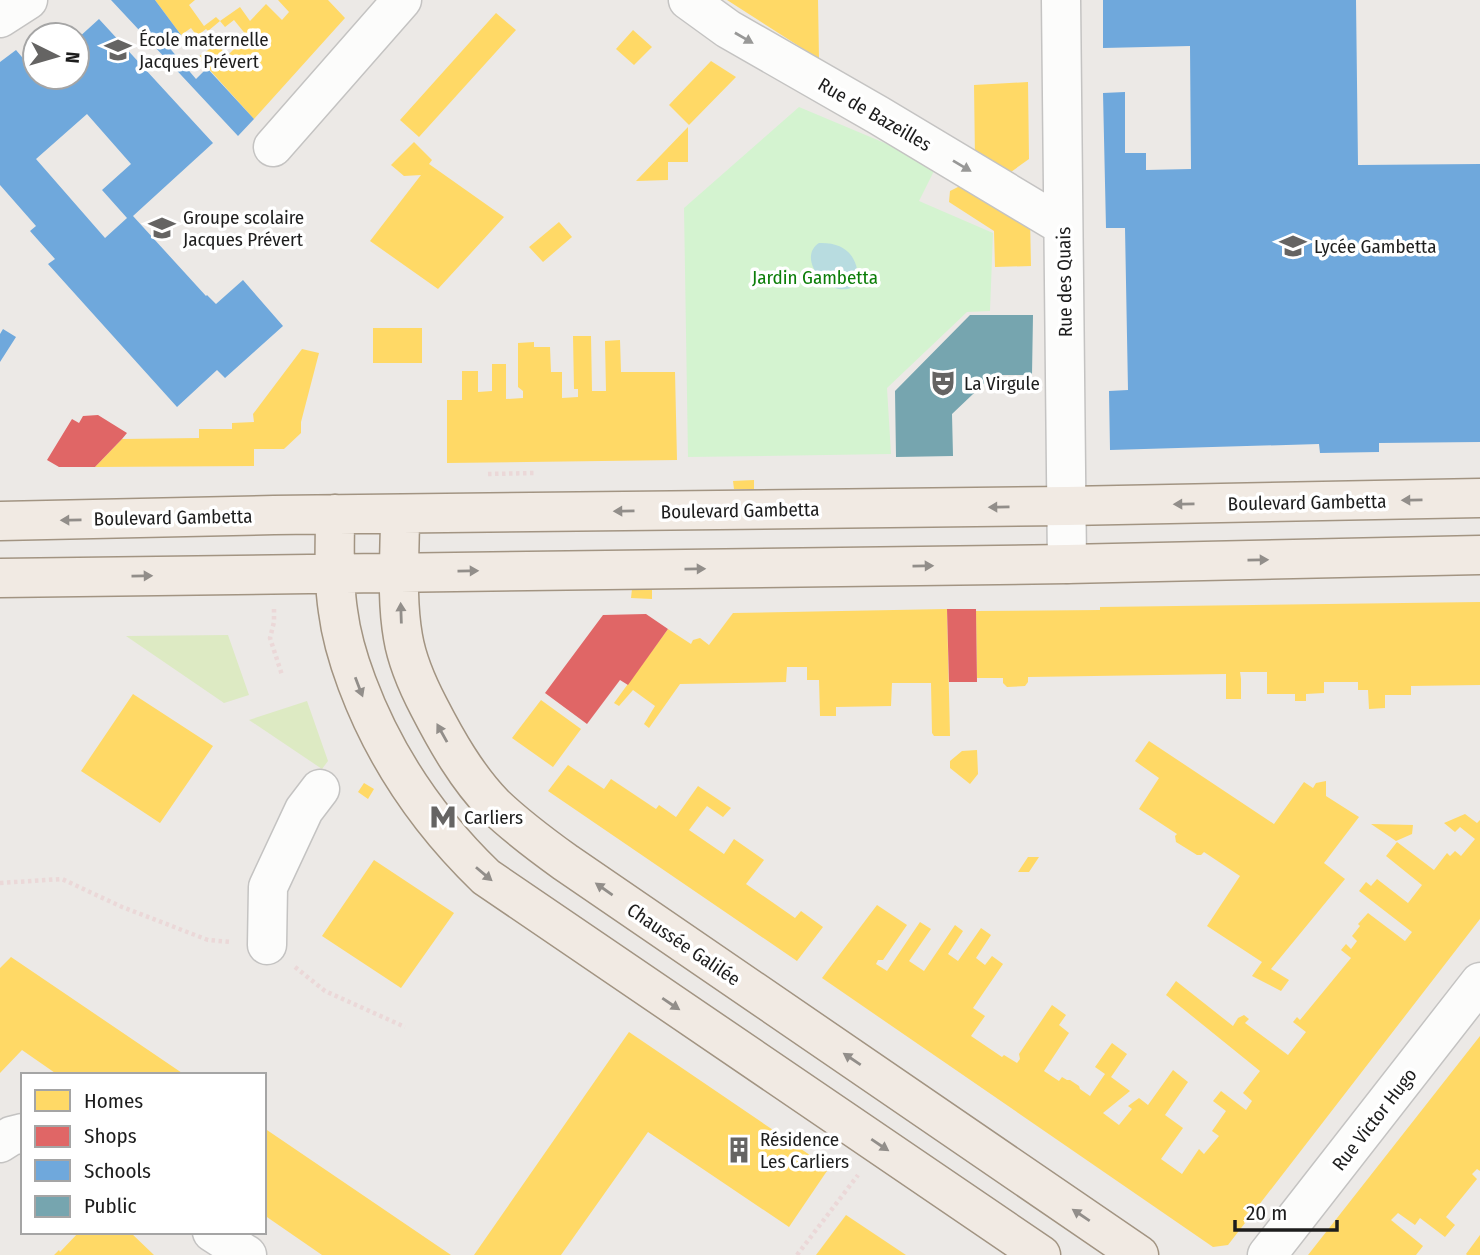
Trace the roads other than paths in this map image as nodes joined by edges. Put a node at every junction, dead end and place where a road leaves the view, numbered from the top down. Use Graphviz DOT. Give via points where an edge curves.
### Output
graph roads {
  1 [pos="28,0"];
  2 [pos="402,0"];
  3 [pos="688,0"];
  4 [pos="1061,0"];
  5 [pos="0,18"];
  6 [pos="273,146"];
  7 [pos="1063,226"];
  8 [pos="1480,498"];
  9 [pos="1067,506"];
  10 [pos="335,514"];
  11 [pos="400,514"];
  12 [pos="0,521"];
  13 [pos="1480,555"];
  14 [pos="1068,564"];
  15 [pos="400,572"];
  16 [pos="335,574"];
  17 [pos="0,578"];
  18 [pos="320,789"];
  19 [pos="267,945"];
  20 [pos="1480,982"];
  21 [pos="21,1134"];
  22 [pos="0,1143"];
  23 [pos="1041,1255"];
  24 [pos="1139,1255"];
  25 [pos="1267,1255"];
  1 -- 5 [label="street"];
  2 -- 6 [label="street"];
  3 -- 7 [label="street, Rue de Bazeilles, one-way" via="728,29"];
  4 -- 7 [label="street, Rue des Quais"];
  7 -- 9 [label="street, Rue des Quais"];
  8 -- 9 [label="main road, Boulevard Gambetta, one-way"];
  9 -- 11 [label="main road, Boulevard Gambetta, one-way"];
  9 -- 14 [label="street, Rue des Quais"];
  10 -- 11 [label="main road, Boulevard Gambetta"];
  10 -- 12 [label="main road, Boulevard Gambetta, one-way"];
  10 -- 16 [label="main road"];
  11 -- 15 [label="main road, Chaussée Galilée"];
  14 -- 13 [label="main road, one-way"];
  15 -- 14 [label="main road, one-way"];
  15 -- 16 [label="main road"];
  24 -- 15 [label="main road, Chaussée Galilée, one-way" via="565,862 501,811 457,758 423,696 403,639"];
  17 -- 16 [label="main road, one-way"];
  16 -- 23 [label="main road, one-way" via="343,639 380,739 411,790 458,850 486,877"];
  18 -- 19 [label="street" via="304,810 268,887"];
  20 -- 25 [label="street, Rue Victor Hugo"];
  21 -- 22 [label="street"];
}
